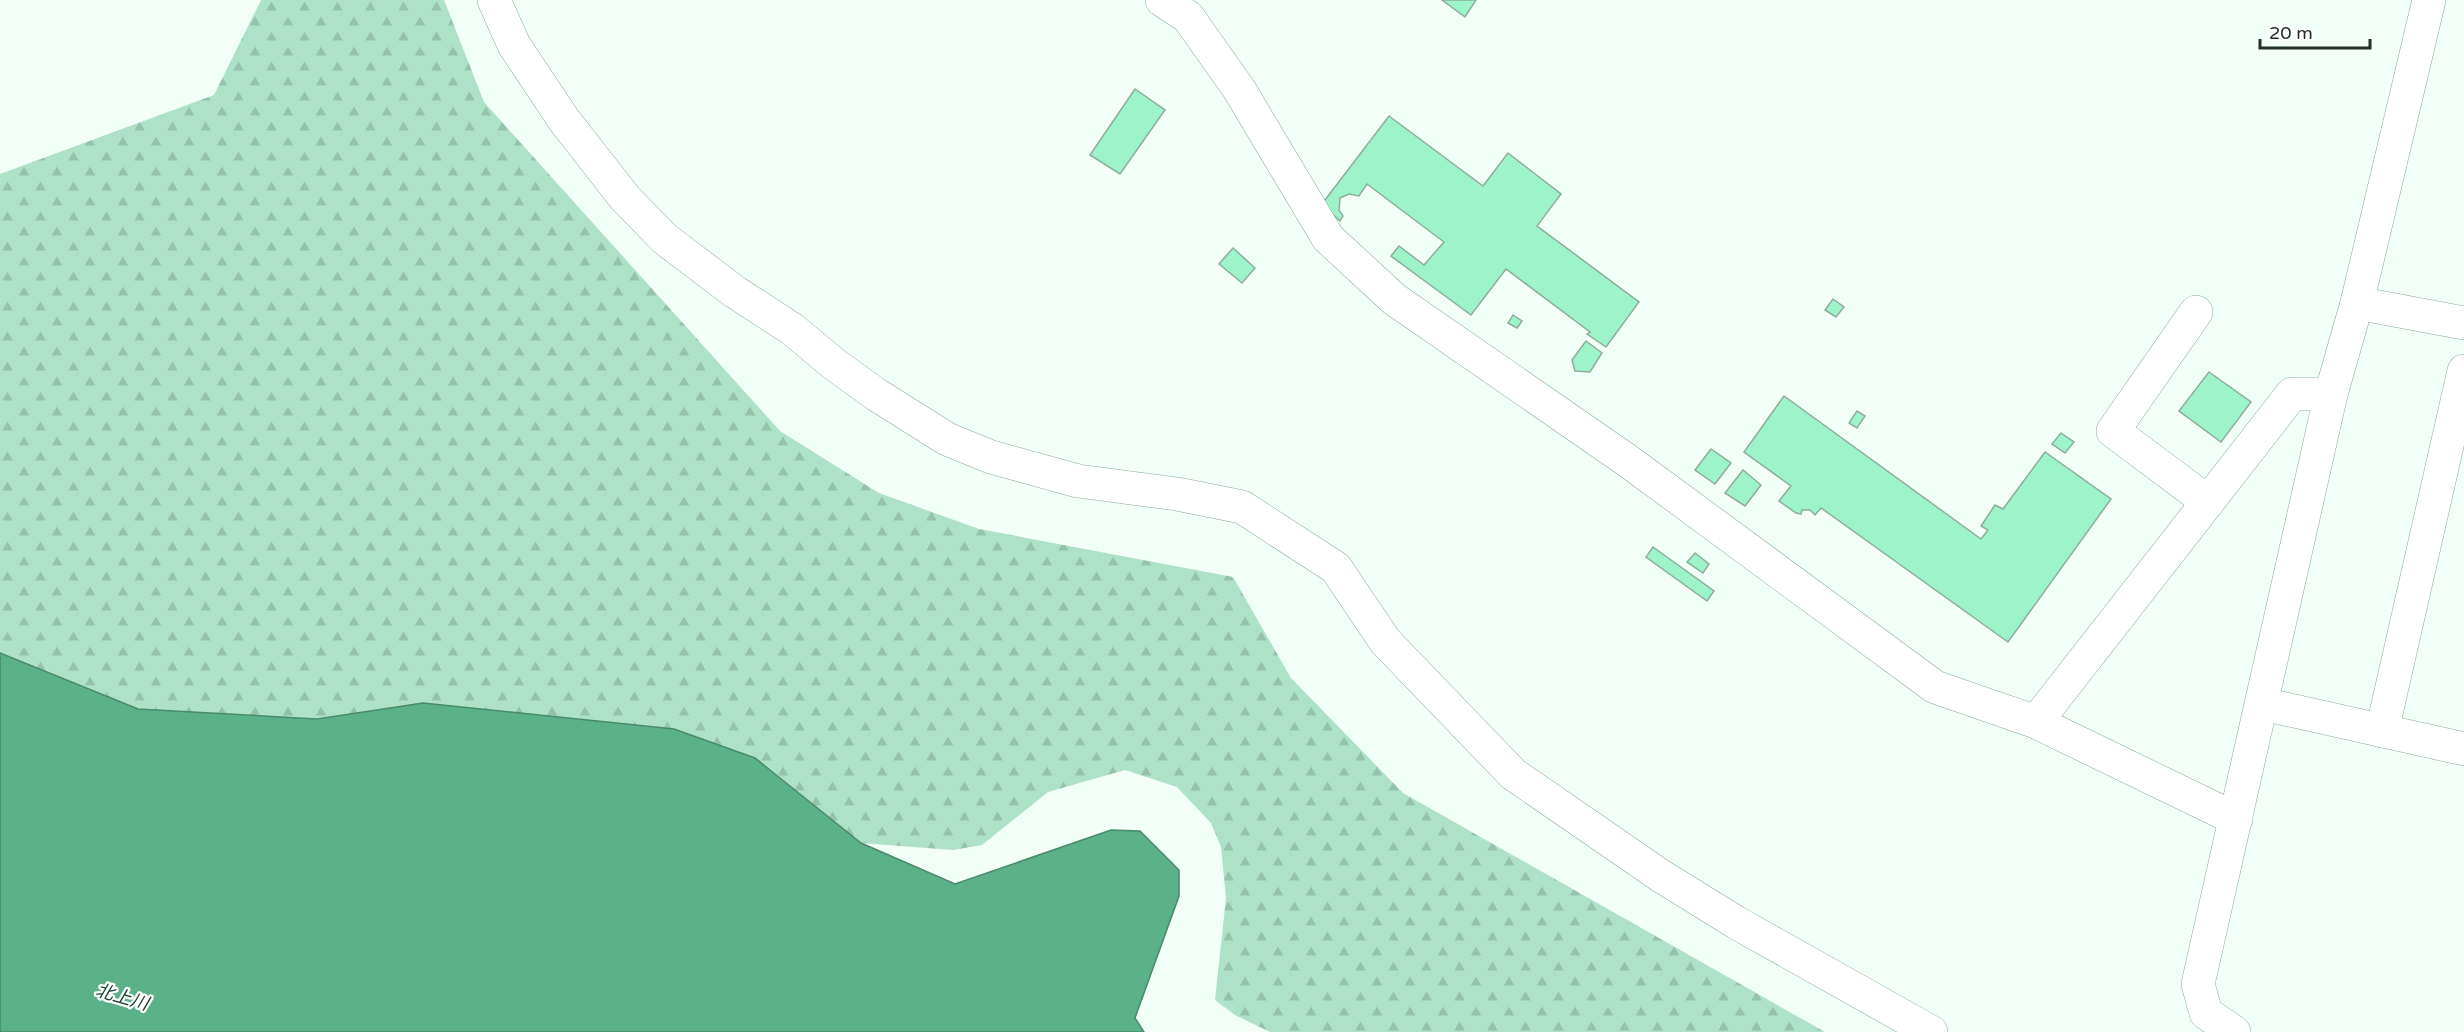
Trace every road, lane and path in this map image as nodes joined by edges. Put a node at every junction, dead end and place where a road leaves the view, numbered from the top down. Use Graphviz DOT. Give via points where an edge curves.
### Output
graph roads {
  1 [pos="494,0"];
  2 [pos="1162,0"];
  3 [pos="2429,0"];
  4 [pos="2357,303"];
  5 [pos="2196,312"];
  6 [pos="2464,323"];
  7 [pos="2464,371"];
  8 [pos="2331,394"];
  9 [pos="2208,502"];
  10 [pos="2263,704"];
  11 [pos="2036,722"];
  12 [pos="2382,731"];
  13 [pos="2464,749"];
  14 [pos="2236,819"];
  15 [pos="1930,1032"];
  16 [pos="2234,1032"];
  1 -- 15 [label="street" via="514,45 564,120 665,240 792,329 877,395 947,439 1000,459 1078,481 1242,507 1336,568 1385,641 1513,774 1737,923"];
  2 -- 11 [label="street" via="1188,17 1239,89 1328,238 1394,299 1628,462 1935,687"];
  3 -- 4 [label="street"];
  4 -- 6 [label="street"];
  4 -- 8 [label="street"];
  5 -- 9 [label="street" via="2113,431"];
  7 -- 12 [label="street"];
  8 -- 9 [label="street" via="2292,394"];
  8 -- 10 [label="street"];
  9 -- 11 [label="street"];
  10 -- 12 [label="street"];
  10 -- 14 [label="street"];
  11 -- 14 [label="street"];
  12 -- 13 [label="street"];
  14 -- 16 [label="street" via="2198,984 2206,1013"];
}
